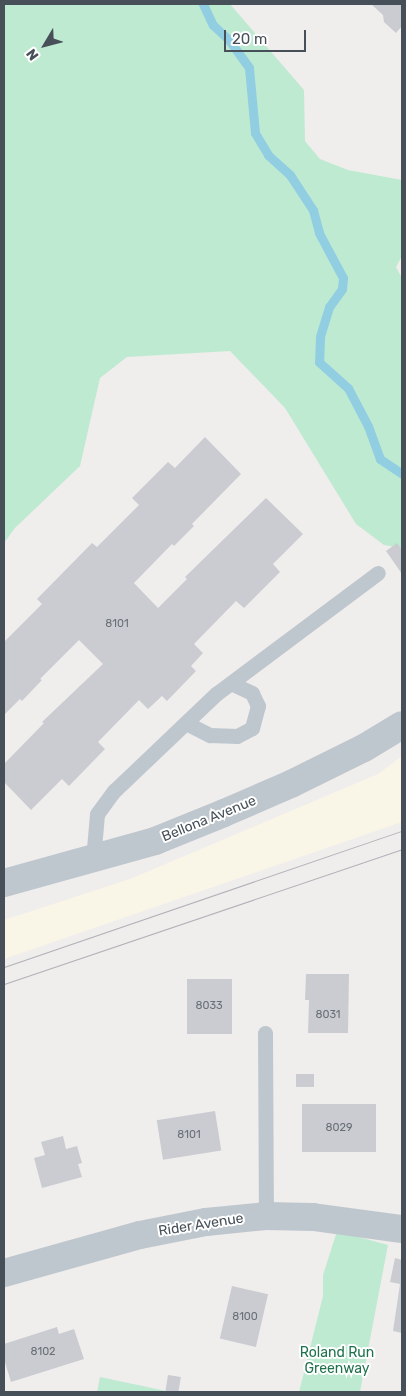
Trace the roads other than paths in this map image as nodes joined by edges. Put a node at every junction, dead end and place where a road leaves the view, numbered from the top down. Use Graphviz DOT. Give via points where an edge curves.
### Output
graph roads {
  1 [pos="378,573"];
  2 [pos="231,683"];
  3 [pos="186,723"];
  4 [pos="402,724"];
  5 [pos="93,860"];
  6 [pos="4,883"];
  7 [pos="266,1033"];
  8 [pos="266,1216"];
  9 [pos="402,1229"];
  10 [pos="4,1273"];
  1 -- 2 [label="lane"];
  2 -- 3 [label="lane"];
  2 -- 3 [label="lane" via="252,693 258,706 252,728 238,736 210,735"];
  3 -- 5 [label="lane" via="114,791 97,814"];
  4 -- 5 [label="street, Bellona Avenue" via="364,748 224,814 155,841"];
  5 -- 6 [label="street, Bellona Avenue"];
  7 -- 8 [label="lane"];
  8 -- 9 [label="street, Rider Avenue" via="313,1217"];
  8 -- 10 [label="street, Rider Avenue" via="206,1222 140,1235"];
}
